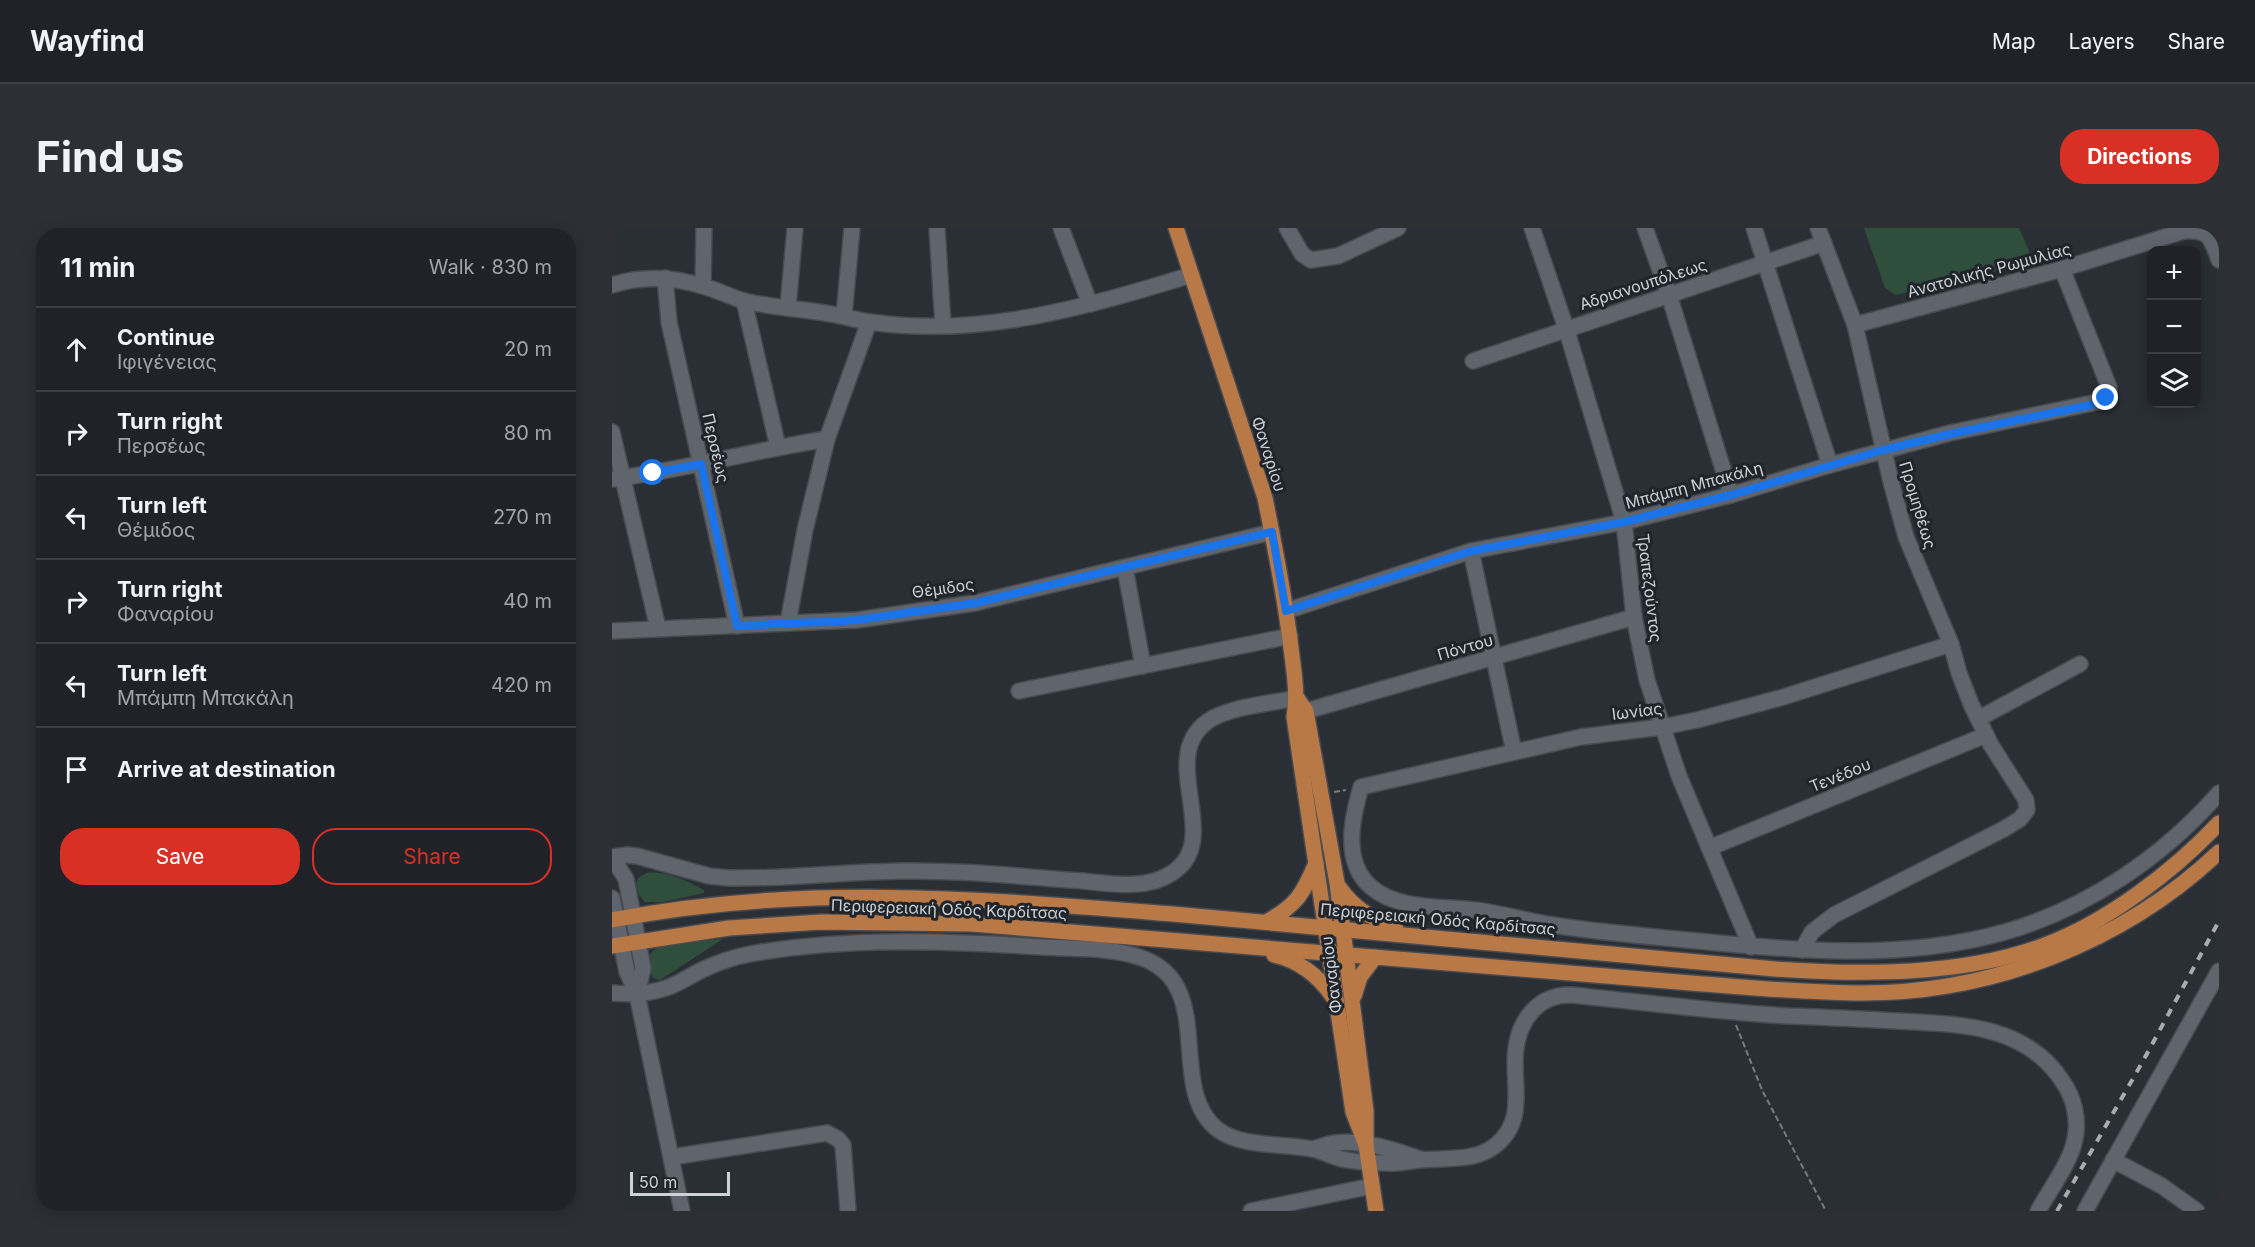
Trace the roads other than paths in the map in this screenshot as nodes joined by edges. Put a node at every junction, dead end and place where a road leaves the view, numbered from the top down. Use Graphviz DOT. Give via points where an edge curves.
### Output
graph roads {
  1 [pos="704,228"];
  2 [pos="795,228"];
  3 [pos="852,228"];
  4 [pos="937,228"];
  5 [pos="1061,228"];
  6 [pos="1176,228"];
  7 [pos="1287,228"];
  8 [pos="1398,228"];
  9 [pos="1532,228"];
  10 [pos="1646,228"];
  11 [pos="1754,228"];
  12 [pos="1818,228"];
  13 [pos="1824,243"];
  14 [pos="2219,260"];
  15 [pos="1765,263"];
  16 [pos="2062,269"];
  17 [pos="1191,275"];
  18 [pos="665,278"];
  19 [pos="612,285"];
  20 [pos="703,286"];
  21 [pos="1669,295"];
  22 [pos="744,301"];
  23 [pos="1090,304"];
  24 [pos="788,307"];
  25 [pos="844,316"];
  26 [pos="869,322"];
  27 [pos="1855,325"];
  28 [pos="943,326"];
  29 [pos="1566,328"];
  30 [pos="1473,361"];
  31 [pos="612,432"];
  32 [pos="827,440"];
  33 [pos="778,447"];
  34 [pos="1883,450"];
  35 [pos="701,464"];
  36 [pos="1830,465"];
  37 [pos="617,479"];
  38 [pos="1731,495"];
  39 [pos="1624,522"];
  40 [pos="1272,532"];
  41 [pos="1471,551"];
  42 [pos="1125,568"];
  43 [pos="1286,611"];
  44 [pos="1634,616"];
  45 [pos="789,623"];
  46 [pos="737,626"];
  47 [pos="658,628"];
  48 [pos="612,631"];
  49 [pos="1290,636"];
  50 [pos="1951,644"];
  51 [pos="1493,657"];
  52 [pos="2080,664"];
  53 [pos="1143,666"];
  54 [pos="1019,691"];
  55 [pos="1297,698"];
  56 [pos="1306,711"];
  57 [pos="1978,719"];
  58 [pos="1662,727"];
  59 [pos="1986,735"];
  60 [pos="1514,752"];
  61 [pos="2219,793"];
  62 [pos="2219,823"];
  63 [pos="1709,848"];
  64 [pos="2219,852"];
  65 [pos="612,857"];
  66 [pos="1316,863"];
  67 [pos="1337,883"];
  68 [pos="612,898"];
  69 [pos="634,916"];
  70 [pos="614,920"];
  71 [pos="1266,922"];
  72 [pos="1326,927"];
  73 [pos="1344,928"];
  74 [pos="1407,934"];
  75 [pos="638,941"];
  76 [pos="616,946"];
  77 [pos="1248,946"];
  78 [pos="1751,947"];
  79 [pos="1802,950"];
  80 [pos="1328,953"];
  81 [pos="1347,954"];
  82 [pos="1374,957"];
  83 [pos="2219,971"];
  84 [pos="612,993"];
  85 [pos="637,994"];
  86 [pos="1336,1002"];
  87 [pos="1352,1005"];
  88 [pos="1360,1112"];
  89 [pos="1366,1145"];
  90 [pos="1312,1149"];
  91 [pos="672,1157"];
  92 [pos="1422,1160"];
  93 [pos="2113,1160"];
  94 [pos="1369,1161"];
  95 [pos="1372,1186"];
  96 [pos="682,1211"];
  97 [pos="848,1211"];
  98 [pos="1251,1211"];
  99 [pos="1376,1211"];
  100 [pos="2038,1211"];
  101 [pos="2085,1211"];
  102 [pos="2197,1211"];
  1 -- 20 [label="street"];
  2 -- 24 [label="street"];
  3 -- 25 [label="street"];
  4 -- 28 [label="street"];
  5 -- 23 [label="street"];
  6 -- 17 [label="main road, Φαναρίου"];
  7 -- 8 [label="street" via="1302,254 1311,260 1338,256"];
  9 -- 29 [label="street, Τραπεζούντος"];
  10 -- 21 [label="street"];
  11 -- 15 [label="street"];
  12 -- 13 [label="street, Προμηθέως"];
  13 -- 15 [label="street, Αδριανουπόλεως"];
  13 -- 27 [label="street, Προμηθέως"];
  14 -- 16 [label="street, Ανατολικής Ρωμυλίας" via="2211,241 2204,232 2196,230"];
  15 -- 21 [label="street, Αδριανουπόλεως"];
  15 -- 36 [label="street"];
  16 -- 27 [label="street, Ανατολικής Ρωμυλίας"];
  16 -- 34 [label="street, Μπάμπη Μπακάλη" via="2109,387 2102,401"];
  17 -- 23 [label="street"];
  17 -- 40 [label="main road, Φαναρίου" via="1265,498"];
  18 -- 19 [label="street" via="641,278"];
  18 -- 20 [label="street"];
  18 -- 35 [label="street, Περσέως" via="669,322"];
  20 -- 22 [label="street"];
  21 -- 29 [label="street, Αδριανουπόλεως"];
  21 -- 38 [label="street"];
  22 -- 24 [label="street"];
  22 -- 33 [label="street"];
  23 -- 28 [label="street" via="984,325"];
  24 -- 25 [label="street"];
  25 -- 26 [label="street"];
  26 -- 28 [label="street"];
  26 -- 32 [label="street"];
  27 -- 34 [label="street, Προμηθέως"];
  29 -- 30 [label="street, Αδριανουπόλεως"];
  29 -- 39 [label="street, Τραπεζούντος"];
  31 -- 37 [label="street"];
  32 -- 33 [label="street"];
  32 -- 45 [label="street" via="805,530"];
  33 -- 35 [label="street"];
  34 -- 36 [label="street, Μπάμπη Μπακάλη"];
  34 -- 50 [label="street, Προμηθέως" via="1906,537"];
  35 -- 37 [label="street"];
  35 -- 46 [label="street, Περσέως"];
  36 -- 38 [label="street, Μπάμπη Μπακάλη"];
  37 -- 47 [label="street"];
  38 -- 39 [label="street, Μπάμπη Μπακάλη"];
  39 -- 41 [label="street, Μπάμπη Μπακάλη"];
  39 -- 44 [label="street, Τραπεζούντος"];
  40 -- 42 [label="street, Θέμιδος"];
  40 -- 43 [label="main road, Φαναρίου"];
  41 -- 43 [label="street, Μπάμπη Μπακάλη"];
  41 -- 51 [label="street"];
  42 -- 45 [label="street, Θέμιδος" via="975,603 857,620"];
  42 -- 53 [label="street"];
  43 -- 49 [label="main road, Φαναρίου"];
  44 -- 51 [label="street, Πόντου"];
  44 -- 58 [label="street, Τραπεζούντος" via="1642,661"];
  45 -- 46 [label="street, Θέμιδος"];
  46 -- 47 [label="street, Θέμιδος"];
  47 -- 48 [label="street, Θέμιδος"];
  49 -- 53 [label="street"];
  49 -- 55 [label="main road, Φαναρίου"];
  50 -- 57 [label="street, Προμηθέως"];
  50 -- 58 [label="street, Ιωνίας" via="1756,705"];
  51 -- 56 [label="street, Πόντου"];
  51 -- 60 [label="street"];
  52 -- 57 [label="street"];
  53 -- 54 [label="street"];
  55 -- 56 [label="main road, Φαναρίου"];
  55 -- 65 [label="street" via="1221,715 1197,730 1187,762 1193,823 1189,852 1173,873 1160,880 1109,883 903,871 728,878 637,856"];
  55 -- 66 [label="main road, Φαναρίου" via="1294,717"];
  56 -- 67 [label="main road, Φαναρίου"];
  57 -- 59 [label="street, Προμηθέως"];
  58 -- 60 [label="street, Ιωνίας" via="1581,737"];
  58 -- 63 [label="street, Τραπεζούντος"];
  59 -- 63 [label="street, Τενέδου"];
  59 -- 79 [label="street, Προμηθέως" via="2026,800 2026,813 2004,829 1834,915 1812,933"];
  60 -- 78 [label="street, Ιωνίας" via="1361,787 1352,830 1354,855 1369,886 1396,900 1473,909 1567,927"];
  61 -- 79 [label="street" via="2147,860 2101,890 2035,922 1987,937 1938,945 1854,952"];
  62 -- 74 [label="main road, Περιφερειακή Οδός Καρδίτσας" via="2160,876 2091,922 2046,945 1973,963 1883,972 1818,972"];
  63 -- 78 [label="street, Τραπεζούντος"];
  64 -- 82 [label="main road, Περιφερειακή Οδός Καρδίτσας" via="2148,909 2073,949 2000,974 1930,988 1865,993 1798,991"];
  65 -- 69 [label="street" via="626,879"];
  66 -- 71 [label="main road" via="1298,900"];
  66 -- 72 [label="main road, Φαναρίου"];
  67 -- 73 [label="main road, Φαναρίου"];
  67 -- 74 [label="main road" via="1364,914"];
  68 -- 70 [label="street"];
  69 -- 70 [label="main road, Περιφερειακή Οδός Καρδίτσας"];
  69 -- 71 [label="main road, Περιφερειακή Οδός Καρδίτσας" via="727,903 873,896 1016,902"];
  69 -- 75 [label="street"];
  70 -- 76 [label="street"];
  71 -- 72 [label="main road, Περιφερειακή Οδός Καρδίτσας"];
  72 -- 73 [label="main road, Περιφερειακή Οδός Καρδίτσας"];
  72 -- 80 [label="main road, Φαναρίου"];
  73 -- 74 [label="main road, Περιφερειακή Οδός Καρδίτσας"];
  73 -- 81 [label="main road, Φαναρίου"];
  75 -- 76 [label="main road, Περιφερειακή Οδός Καρδίτσας"];
  75 -- 77 [label="main road, Περιφερειακή Οδός Καρδίτσας" via="729,928 871,921 1018,927"];
  75 -- 85 [label="street" via="643,968"];
  76 -- 85 [label="street"];
  77 -- 80 [label="main road, Περιφερειακή Οδός Καρδίτσας"];
  77 -- 86 [label="main road" via="1302,966 1324,983"];
  78 -- 79 [label="street"];
  80 -- 81 [label="main road, Περιφερειακή Οδός Καρδίτσας"];
  80 -- 86 [label="main road, Φαναρίου"];
  81 -- 82 [label="main road, Περιφερειακή Οδός Καρδίτσας"];
  81 -- 87 [label="main road, Φαναρίου"];
  82 -- 87 [label="main road" via="1360,977"];
  83 -- 93 [label="street"];
  84 -- 85 [label="street"];
  85 -- 90 [label="street" via="669,987 729,958 860,942 984,944 1131,955 1161,967 1175,982 1184,1010 1197,1097 1212,1125 1243,1140"];
  85 -- 91 [label="street"];
  86 -- 88 [label="main road, Φαναρίου"];
  87 -- 88 [label="main road, Φαναρίου"];
  88 -- 89 [label="main road, Φαναρίου"];
  89 -- 90 [label="street" via="1337,1142"];
  89 -- 92 [label="street"];
  89 -- 94 [label="main road, Φαναρίου"];
  90 -- 94 [label="street" via="1341,1159"];
  91 -- 96 [label="street"];
  91 -- 97 [label="street" via="831,1134 843,1145"];
  92 -- 94 [label="street" via="1392,1164"];
  92 -- 100 [label="street" via="1477,1155 1502,1139 1516,1109 1517,1041 1528,1015 1547,999 1559,995 1731,1011 1972,1026 2026,1045 2061,1079 2072,1100 2076,1124 2073,1145"];
  93 -- 101 [label="street"];
  93 -- 102 [label="street" via="2162,1186"];
  94 -- 95 [label="main road, Φαναρίου"];
  95 -- 98 [label="street"];
  95 -- 99 [label="main road, Φαναρίου"];
}
